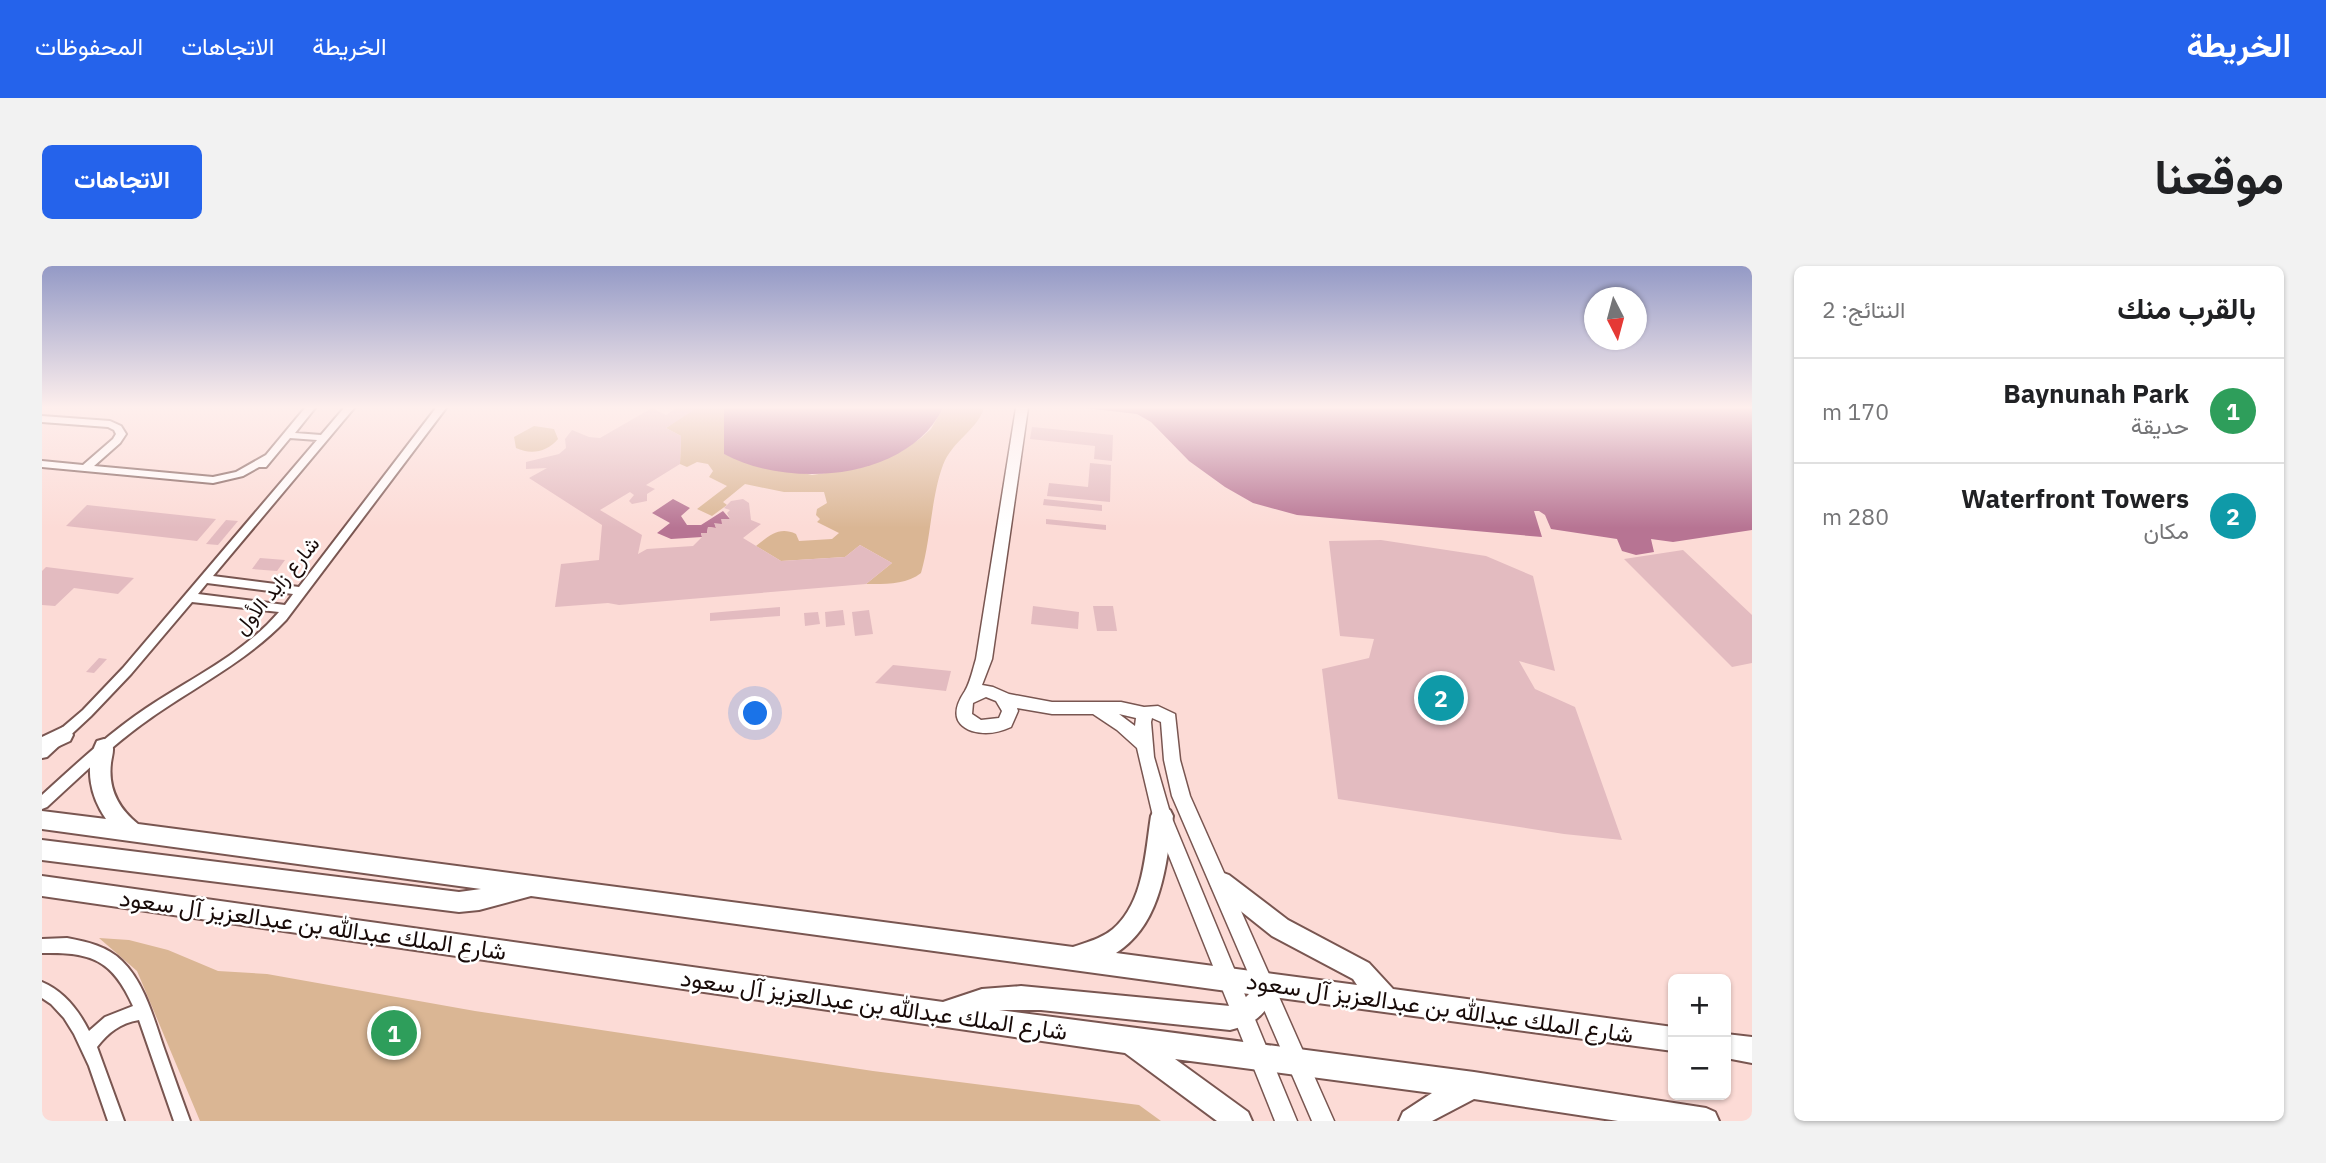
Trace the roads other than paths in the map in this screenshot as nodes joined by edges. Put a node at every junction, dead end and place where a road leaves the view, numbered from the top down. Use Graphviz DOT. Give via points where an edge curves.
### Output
graph roads {
  1 [pos="107,448"];
  2 [pos="275,448"];
  3 [pos="316,448"];
  4 [pos="411,448"];
  5 [pos="1015,448"];
  6 [pos="42,464"];
  7 [pos="85,468"];
  8 [pos="204,579"];
  9 [pos="302,591"];
  10 [pos="188,597"];
  11 [pos="288,609"];
  12 [pos="984,659"];
  13 [pos="971,695"];
  14 [pos="1003,699"];
  15 [pos="1052,708"];
  16 [pos="1097,709"];
  17 [pos="1146,714"];
  18 [pos="1005,722"];
  19 [pos="63,735"];
  20 [pos="1144,745"];
  21 [pos="42,746"];
  22 [pos="104,747"];
  23 [pos="42,753"];
  24 [pos="42,803"];
  25 [pos="1162,816"];
  26 [pos="42,820"];
  27 [pos="135,834"];
  28 [pos="42,850"];
  29 [pos="1221,882"];
  30 [pos="42,886"];
  31 [pos="529,886"];
  32 [pos="77,890"];
  33 [pos="42,897"];
  34 [pos="42,946"];
  35 [pos="1068,959"];
  36 [pos="1228,978"];
  37 [pos="1264,982"];
  38 [pos="42,989"];
  39 [pos="1385,999"];
  40 [pos="144,1012"];
  41 [pos="943,1014"];
  42 [pos="1243,1016"];
  43 [pos="1668,1038"];
  44 [pos="1129,1041"];
  45 [pos="1731,1047"];
  46 [pos="87,1048"];
  47 [pos="1752,1050"];
  48 [pos="1260,1055"];
  49 [pos="1297,1061"];
  50 [pos="1474,1086"];
  51 [pos="116,1121"];
  52 [pos="182,1121"];
  53 [pos="1239,1121"];
  54 [pos="1286,1121"];
  55 [pos="1323,1121"];
  56 [pos="1412,1121"];
  57 [pos="1706,1121"];
  1 -- 7 [label="street"];
  2 -- 7 [label="street" via="261,467 225,482"];
  3 -- 8 [label="street"];
  4 -- 9 [label="street, شارع زايد الأول"];
  5 -- 12 [label="street"];
  6 -- 7 [label="street"];
  8 -- 9 [label="street"];
  8 -- 10 [label="street"];
  9 -- 11 [label="street, شارع زايد الأول"];
  10 -- 11 [label="street"];
  10 -- 19 [label="street" via="127,671"];
  11 -- 22 [label="street, شارع زايد الأول" via="233,663 151,711"];
  12 -- 13 [label="street"];
  12 -- 14 [label="street"];
  13 -- 14 [label="street" via="987,691"];
  13 -- 18 [label="street" via="962,705 969,722 992,728"];
  14 -- 15 [label="street"];
  14 -- 18 [label="street" via="1010,711"];
  15 -- 16 [label="street"];
  15 -- 18 [label="street"];
  16 -- 17 [label="street"];
  16 -- 20 [label="street"];
  17 -- 20 [label="street"];
  17 -- 29 [label="street" via="1160,712 1169,719 1181,796"];
  19 -- 21 [label="main road"];
  19 -- 23 [label="street"];
  20 -- 25 [label="street"];
  22 -- 24 [label="street, شارع زايد الأول"];
  22 -- 27 [label="main road" via="99,772 103,799 110,812"];
  25 -- 35 [label="main road" via="1151,887 1139,916 1111,943"];
  25 -- 36 [label="street"];
  26 -- 27 [label="main road, شارع الملك عبدالله بن عبدالعزيز آل سعود"];
  27 -- 31 [label="main road, شارع الملك عبدالله بن عبدالعزيز آل سعود"];
  28 -- 31 [label="main road" via="448,901 479,900"];
  29 -- 37 [label="street"];
  29 -- 39 [label="main road" via="1279,928 1361,971"];
  30 -- 32 [label="main road, شارع الملك عبدالله بن عبدالعزيز آل سعود"];
  31 -- 35 [label="main road, شارع الملك عبدالله بن عبدالعزيز آل سعود"];
  32 -- 33 [label="main road"];
  32 -- 41 [label="main road, شارع الملك عبدالله بن عبدالعزيز آل سعود"];
  34 -- 40 [label="street" via="86,949 111,960 129,979"];
  35 -- 36 [label="main road, شارع الملك عبدالله بن عبدالعزيز آل سعود"];
  36 -- 37 [label="main road, شارع الملك عبدالله بن عبدالعزيز آل سعود"];
  36 -- 42 [label="street"];
  37 -- 39 [label="main road, شارع الملك عبدالله بن عبدالعزيز آل سعود"];
  37 -- 42 [label="main road" via="1259,1002"];
  37 -- 49 [label="street"];
  38 -- 46 [label="street" via="69,1010"];
  39 -- 43 [label="main road, شارع الملك عبدالله بن عبدالعزيز آل سعود"];
  40 -- 46 [label="street" via="112,1021"];
  40 -- 52 [label="street"];
  41 -- 42 [label="main road" via="981,1000 1021,997"];
  41 -- 44 [label="main road, شارع الملك عبدالله بن عبدالعزيز آل سعود"];
  42 -- 48 [label="street"];
  44 -- 48 [label="main road, شارع الملك عبدالله بن عبدالعزيز آل سعود"];
  44 -- 53 [label="main road"];
  45 -- 47 [label="main road"];
  46 -- 51 [label="street"];
  48 -- 49 [label="main road, شارع الملك عبدالله بن عبدالعزيز آل سعود"];
  48 -- 54 [label="street"];
  49 -- 50 [label="main road, شارع الملك عبدالله بن عبدالعزيز آل سعود"];
  49 -- 55 [label="street"];
  50 -- 56 [label="main road"];
  50 -- 57 [label="main road, شارع الملك عبدالله بن عبدالعزيز آل سعود"];
}
